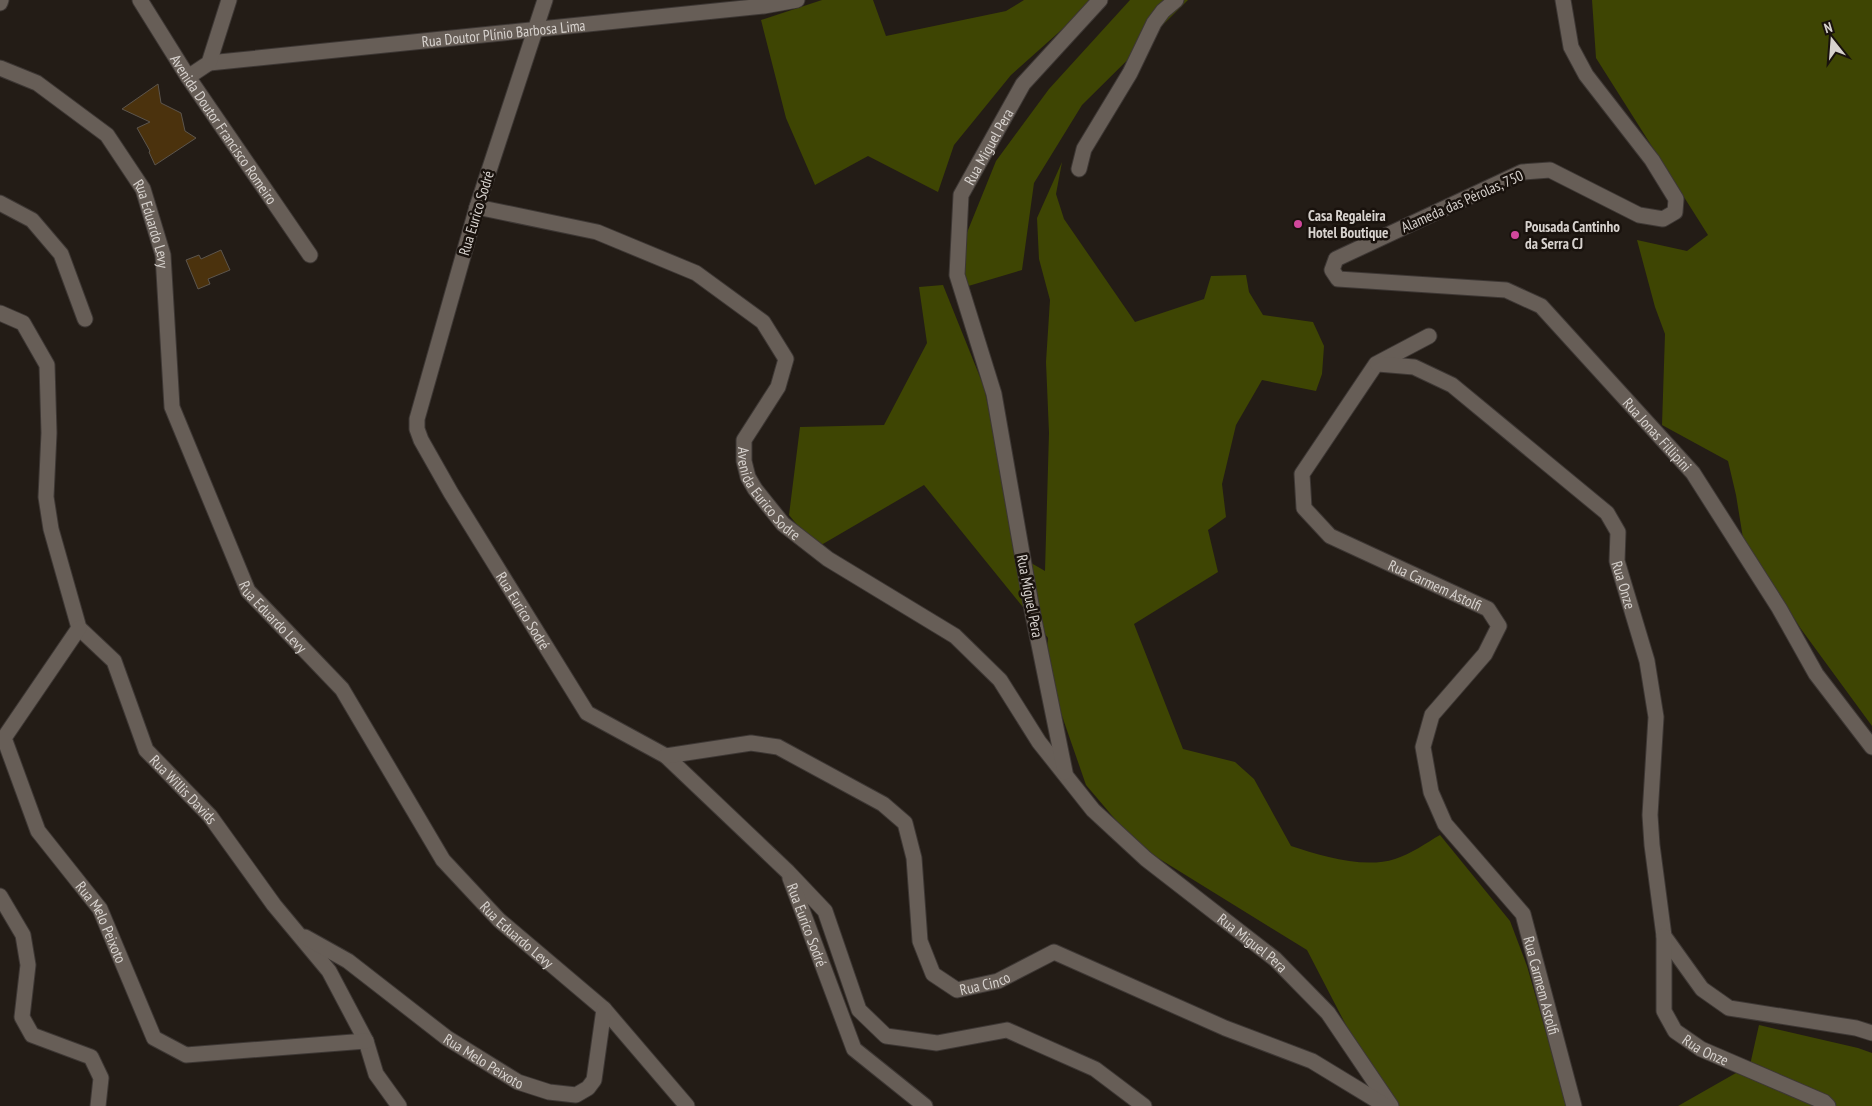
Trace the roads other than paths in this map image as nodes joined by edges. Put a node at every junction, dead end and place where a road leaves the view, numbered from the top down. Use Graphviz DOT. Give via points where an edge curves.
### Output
graph roads {
  1 [pos="140,0"];
  2 [pos="229,0"];
  3 [pos="545,0"];
  4 [pos="797,0"];
  5 [pos="1100,0"];
  6 [pos="1176,0"];
  7 [pos="1562,0"];
  8 [pos="765,3"];
  9 [pos="535,29"];
  10 [pos="209,63"];
  11 [pos="0,68"];
  12 [pos="188,77"];
  13 [pos="1078,169"];
  14 [pos="0,203"];
  15 [pos="477,207"];
  16 [pos="310,255"];
  17 [pos="1338,278"];
  18 [pos="0,313"];
  19 [pos="85,319"];
  20 [pos="1429,336"];
  21 [pos="1376,364"];
  22 [pos="79,628"];
  23 [pos="1872,747"];
  24 [pos="666,756"];
  25 [pos="1066,776"];
  26 [pos="788,872"];
  27 [pos="0,896"];
  28 [pos="297,933"];
  29 [pos="1664,936"];
  30 [pos="604,1009"];
  31 [pos="1872,1033"];
  32 [pos="366,1041"];
  33 [pos="98,1106"];
  34 [pos="399,1106"];
  35 [pos="687,1106"];
  36 [pos="925,1106"];
  37 [pos="1144,1106"];
  38 [pos="1386,1106"];
  39 [pos="1391,1106"];
  40 [pos="1574,1106"];
  41 [pos="1828,1106"];
  1 -- 12 [label="street, Avenida Doutor Francisco Romeiro"];
  2 -- 10 [label="street"];
  3 -- 9 [label="street, Rua Eurico Sodré"];
  4 -- 8 [label="street, Rua Doutor Plínio Barbosa Lima"];
  5 -- 25 [label="street, Rua Miguel Pera" via="1023,84 961,195 957,275 994,394 1032,610"];
  6 -- 13 [label="street" via="1154,23 1130,73 1084,150"];
  7 -- 17 [label="street, Alameda das Pérolas, 750" via="1571,47 1586,75 1652,160 1676,199 1675,212 1663,219 1639,215 1550,170 1522,172 1336,259 1332,270"];
  8 -- 9 [label="street, Rua Doutor Plínio Barbosa Lima"];
  9 -- 10 [label="street, Rua Doutor Plínio Barbosa Lima"];
  9 -- 15 [label="street, Rua Eurico Sodré"];
  10 -- 12 [label="street"];
  11 -- 30 [label="street, Rua Eduardo Levy" via="37,83 107,135 143,189 163,255 172,407 248,591 342,689 443,860 499,920"];
  12 -- 16 [label="street, Avenida Doutor Francisco Romeiro"];
  14 -- 19 [label="street" via="32,220 61,254"];
  15 -- 24 [label="street, Rua Eurico Sodré" via="417,419 417,429 451,493 587,712"];
  15 -- 25 [label="street, Avenida Eurico Sodre" via="597,232 696,273 763,322 786,359 778,387 744,440 746,469 754,489 783,524 828,559 955,636 1000,680 1039,742"];
  17 -- 23 [label="street, Rua Jonas Fillipini" via="1506,290 1540,306 1692,473 1779,608 1816,674"];
  18 -- 22 [label="street" via="23,323 47,365 49,434 46,497 51,529"];
  20 -- 21 [label="street, Rua Carmem Astolfi"];
  21 -- 29 [label="street, Rua Onze" via="1414,367 1452,386 1607,514 1618,532 1617,561 1647,661 1656,717 1650,815"];
  21 -- 40 [label="street, Rua Carmem Astolfi" via="1302,474 1304,508 1330,536 1488,609 1499,626 1486,654 1432,715 1423,747 1431,792 1445,824 1523,914"];
  22 -- 28 [label="street, Rua Willis Davids" via="114,661 146,750 210,816"];
  22 -- 32 [label="street, Rua Melo Peixoto" via="4,738 38,831 100,908 154,1038 186,1055"];
  24 -- 26 [label="street, Rua Eurico Sodré"];
  24 -- 38 [label="street, Rua Cinco" via="751,743 778,747 883,804 905,823 914,858 920,941 933,974 956,990 998,981 1054,952 1225,1028 1312,1061"];
  25 -- 39 [label="street, Rua Miguel Pera" via="1093,810 1146,859 1275,959 1328,1013"];
  26 -- 36 [label="street, Rua Eurico Sodré" via="854,1049"];
  26 -- 37 [label="street" via="825,911 859,1010 886,1036 937,1043 1007,1030 1095,1069"];
  27 -- 33 [label="street" via="23,935 28,965 22,1017 32,1035 91,1057 101,1078"];
  28 -- 30 [label="street, Rua Melo Peixoto" via="348,961 447,1038 518,1082 549,1092 576,1095 594,1080"];
  28 -- 32 [label="street, Rua Willis Davids" via="329,971"];
  29 -- 31 [label="street, Rua Onze" via="1702,989 1729,1008"];
  29 -- 41 [label="street, Rua Onze" via="1664,1011 1675,1031 1700,1049"];
  30 -- 35 [label="street, Rua Eduardo Levy"];
  32 -- 34 [label="street, Rua Willis Davids" via="376,1074"];
}
